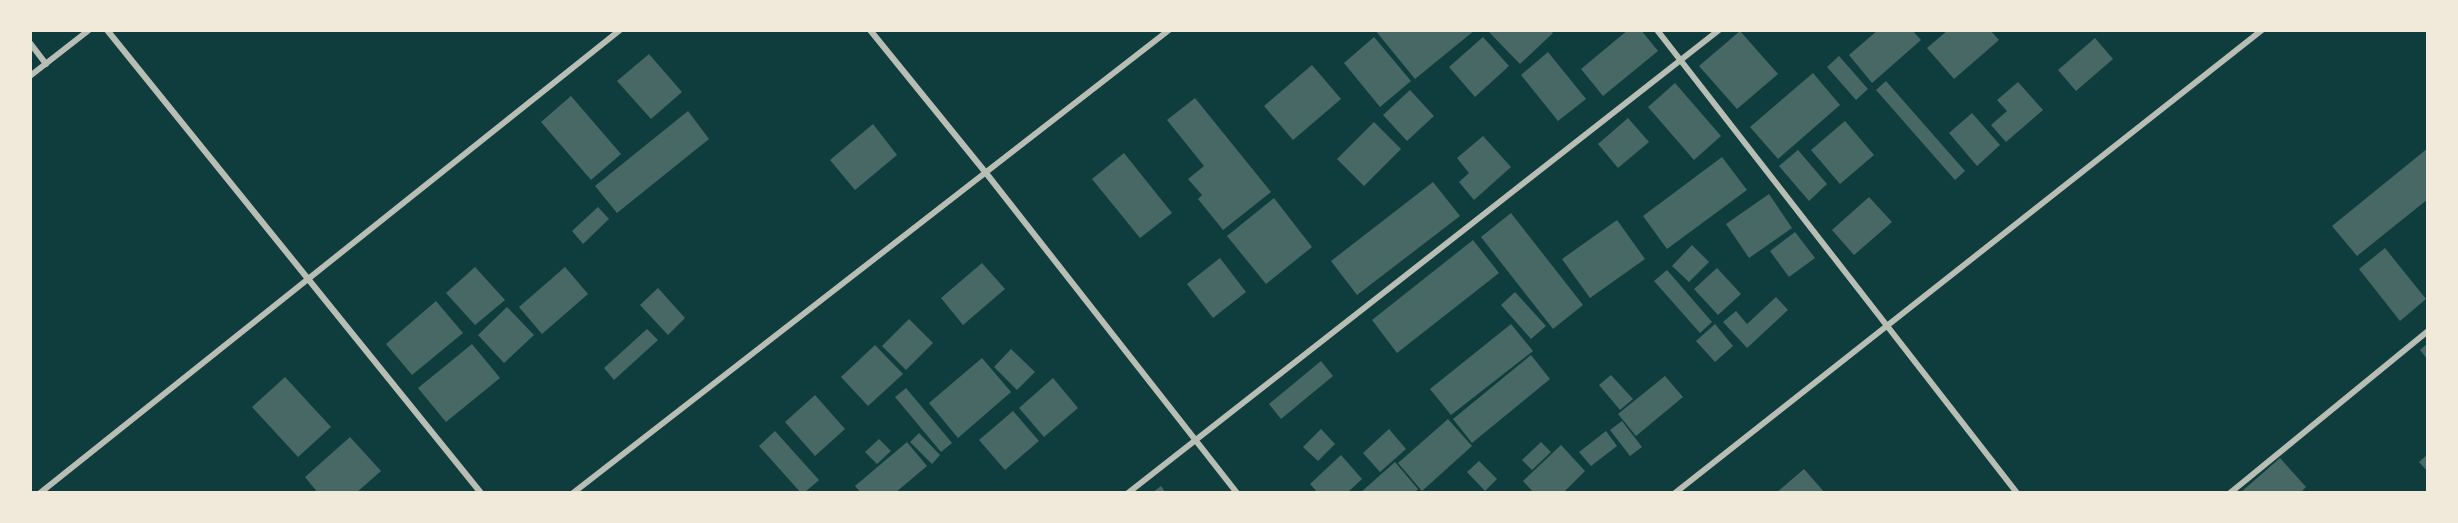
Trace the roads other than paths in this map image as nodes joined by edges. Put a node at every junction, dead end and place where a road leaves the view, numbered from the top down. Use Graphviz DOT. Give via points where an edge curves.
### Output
graph roads {
  1 [pos="89,30"];
  2 [pos="106,30"];
  3 [pos="620,30"];
  4 [pos="870,30"];
  5 [pos="1168,30"];
  6 [pos="1657,30"];
  7 [pos="1719,30"];
  8 [pos="2262,30"];
  9 [pos="30,43"];
  10 [pos="1681,61"];
  11 [pos="46,64"];
  12 [pos="30,76"];
  13 [pos="986,173"];
  14 [pos="308,278"];
  15 [pos="1888,325"];
  16 [pos="2428,331"];
  17 [pos="1195,439"];
  18 [pos="40,493"];
  19 [pos="482,493"];
  20 [pos="573,493"];
  21 [pos="1128,493"];
  22 [pos="1237,493"];
  23 [pos="1675,493"];
  24 [pos="2017,493"];
  25 [pos="2230,493"];
  1 -- 11 [label="street"];
  2 -- 14 [label="street"];
  3 -- 14 [label="street"];
  4 -- 13 [label="street"];
  5 -- 13 [label="street"];
  6 -- 10 [label="street"];
  7 -- 10 [label="street"];
  8 -- 15 [label="street"];
  9 -- 11 [label="street"];
  10 -- 15 [label="street"];
  10 -- 17 [label="street"];
  11 -- 12 [label="street"];
  13 -- 17 [label="street"];
  13 -- 20 [label="street"];
  14 -- 18 [label="street"];
  14 -- 19 [label="street"];
  15 -- 23 [label="street"];
  15 -- 24 [label="street"];
  16 -- 25 [label="street"];
  17 -- 21 [label="street"];
  17 -- 22 [label="street"];
}
